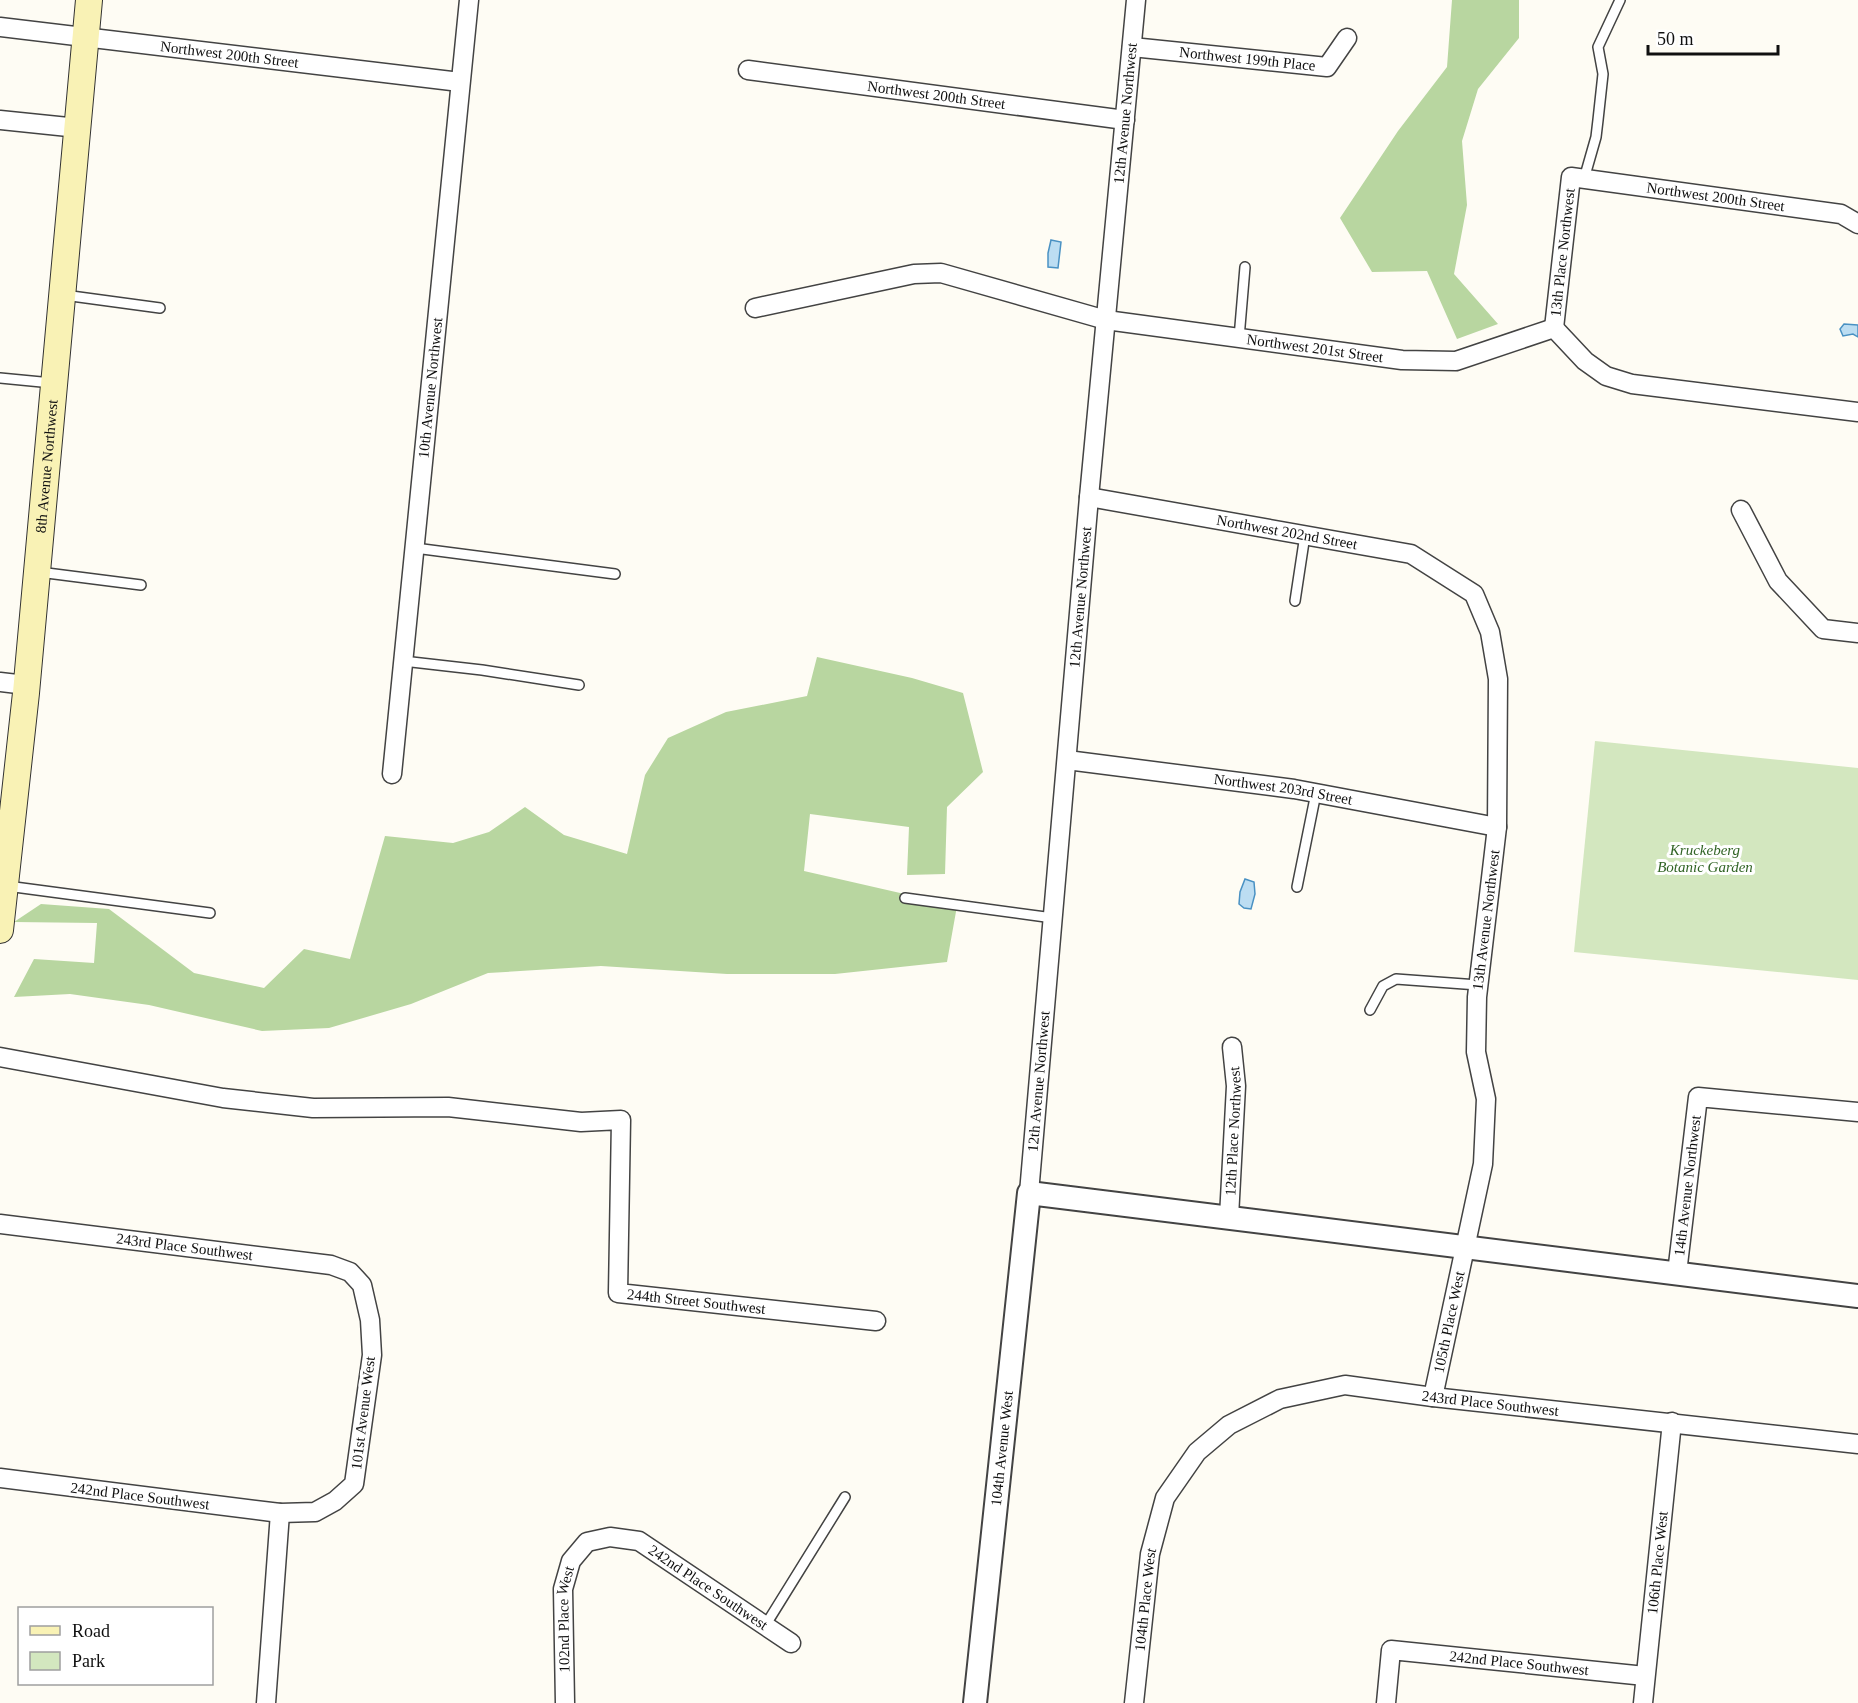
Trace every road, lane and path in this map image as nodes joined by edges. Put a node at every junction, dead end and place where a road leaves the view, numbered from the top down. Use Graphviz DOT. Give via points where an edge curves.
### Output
graph roads {
  1 [pos="89,0"];
  2 [pos="469,0"];
  3 [pos="1136,0"];
  4 [pos="1620,0"];
  5 [pos="0,27"];
  6 [pos="86,37"];
  7 [pos="1347,38"];
  8 [pos="1132,47"];
  9 [pos="748,70"];
  10 [pos="460,82"];
  11 [pos="0,120"];
  12 [pos="1125,120"];
  13 [pos="78,128"];
  14 [pos="1578,178"];
  15 [pos="1858,224"];
  16 [pos="1245,267"];
  17 [pos="62,294"];
  18 [pos="160,308"];
  19 [pos="755,308"];
  20 [pos="1106,320"];
  21 [pos="1554,328"];
  22 [pos="1239,338"];
  23 [pos="0,378"];
  24 [pos="54,383"];
  25 [pos="1858,412"];
  26 [pos="1089,497"];
  27 [pos="1741,510"];
  28 [pos="1305,535"];
  29 [pos="415,548"];
  30 [pos="37,572"];
  31 [pos="615,574"];
  32 [pos="141,585"];
  33 [pos="1474,594"];
  34 [pos="1295,601"];
  35 [pos="1858,633"];
  36 [pos="403,661"];
  37 [pos="0,682"];
  38 [pos="26,685"];
  39 [pos="579,685"];
  40 [pos="1067,760"];
  41 [pos="392,774"];
  42 [pos="1316,793"];
  43 [pos="1497,827"];
  44 [pos="4,886"];
  45 [pos="1297,887"];
  46 [pos="905,898"];
  47 [pos="210,913"];
  48 [pos="1053,918"];
  49 [pos="0,930"];
  50 [pos="1478,985"];
  51 [pos="1370,1010"];
  52 [pos="1232,1047"];
  53 [pos="0,1057"];
  54 [pos="1858,1112"];
  55 [pos="1029,1193"];
  56 [pos="1229,1216"];
  57 [pos="0,1224"];
  58 [pos="1464,1247"];
  59 [pos="1677,1273"];
  60 [pos="362,1285"];
  61 [pos="1858,1296"];
  62 [pos="876,1321"];
  63 [pos="1433,1397"];
  64 [pos="1672,1422"];
  65 [pos="1858,1444"];
  66 [pos="0,1478"];
  67 [pos="845,1497"];
  68 [pos="1165,1498"];
  69 [pos="280,1513"];
  70 [pos="587,1542"];
  71 [pos="765,1626"];
  72 [pos="791,1643"];
  73 [pos="1646,1676"];
  74 [pos="266,1703"];
  75 [pos="565,1703"];
  76 [pos="975,1703"];
  77 [pos="1134,1703"];
  78 [pos="1386,1703"];
  79 [pos="1643,1703"];
  1 -- 6 [label="main road, 8th Avenue Northwest"];
  2 -- 10 [label="street, 10th Avenue Northwest"];
  3 -- 8 [label="street, 12th Avenue Northwest"];
  4 -- 14 [label="lane" via="1598,47 1603,74 1598,120 1592,153"];
  5 -- 6 [label="street, Northwest 200th Street"];
  6 -- 10 [label="street, Northwest 200th Street"];
  6 -- 13 [label="main road, 8th Avenue Northwest"];
  7 -- 8 [label="street, Northwest 199th Place" via="1327,67"];
  8 -- 12 [label="street, 12th Avenue Northwest"];
  9 -- 12 [label="street, Northwest 200th Street"];
  10 -- 29 [label="street, 10th Avenue Northwest"];
  11 -- 13 [label="street"];
  12 -- 20 [label="street, 12th Avenue Northwest"];
  13 -- 17 [label="main road, 8th Avenue Northwest"];
  14 -- 15 [label="street, Northwest 200th Street" via="1841,214"];
  14 -- 21 [label="street, 13th Place Northwest"];
  16 -- 22 [label="lane"];
  17 -- 18 [label="lane"];
  17 -- 24 [label="main road, 8th Avenue Northwest"];
  19 -- 20 [label="street, Northwest 201st Street" via="914,274 941,273"];
  20 -- 22 [label="street, Northwest 201st Street"];
  20 -- 26 [label="street, 12th Avenue Northwest"];
  21 -- 22 [label="street, Northwest 201st Street" via="1456,361 1402,360"];
  21 -- 25 [label="street" via="1585,361 1606,376 1632,384"];
  23 -- 24 [label="lane"];
  24 -- 30 [label="main road, 8th Avenue Northwest"];
  26 -- 28 [label="street, Northwest 202nd Street"];
  26 -- 40 [label="street, 12th Avenue Northwest"];
  27 -- 35 [label="street" via="1778,581 1823,629"];
  28 -- 33 [label="street, Northwest 202nd Street" via="1411,554"];
  28 -- 34 [label="lane"];
  29 -- 31 [label="lane"];
  29 -- 36 [label="street, 10th Avenue Northwest"];
  30 -- 32 [label="lane"];
  30 -- 38 [label="main road, 8th Avenue Northwest"];
  33 -- 43 [label="street, 13th Avenue Northwest" via="1490,632 1498,679"];
  36 -- 39 [label="lane"];
  36 -- 41 [label="street, 10th Avenue Northwest"];
  37 -- 38 [label="street"];
  38 -- 44 [label="main road, 8th Avenue Northwest"];
  40 -- 42 [label="street, Northwest 203rd Street"];
  40 -- 48 [label="street, 12th Avenue Northwest"];
  42 -- 43 [label="street, Northwest 203rd Street"];
  42 -- 45 [label="lane"];
  43 -- 50 [label="street, 13th Avenue Northwest"];
  44 -- 47 [label="lane"];
  44 -- 49 [label="main road, 8th Avenue Northwest"];
  46 -- 48 [label="lane"];
  48 -- 55 [label="street, 12th Avenue Northwest"];
  50 -- 51 [label="lane" via="1396,978 1383,986"];
  50 -- 58 [label="street, 13th Avenue Northwest" via="1476,1052 1486,1099 1483,1164"];
  52 -- 56 [label="street, 12th Place Northwest" via="1236,1086"];
  53 -- 62 [label="street, 244th Street Southwest" via="223,1098 313,1108 448,1107 581,1122 621,1120 618,1293"];
  54 -- 59 [label="street, 14th Avenue Northwest" via="1698,1097"];
  55 -- 56 [label="street"];
  55 -- 76 [label="street, 104th Avenue West"];
  56 -- 58 [label="street"];
  57 -- 60 [label="street, 243rd Place Southwest" via="331,1265 351,1272"];
  58 -- 59 [label="street"];
  58 -- 63 [label="street, 105th Place West"];
  59 -- 61 [label="street"];
  60 -- 69 [label="street, 101st Avenue West" via="372,1355 354,1484 315,1512"];
  63 -- 64 [label="street, 243rd Place Southwest"];
  63 -- 68 [label="street, 243rd Place Southwest" via="1346,1385 1280,1399 1229,1425 1197,1452"];
  64 -- 65 [label="street, 243rd Place Southwest"];
  64 -- 73 [label="street, 106th Place West"];
  66 -- 69 [label="street, 242nd Place Southwest"];
  67 -- 71 [label="lane"];
  68 -- 77 [label="street, 104th Place West" via="1150,1554"];
  69 -- 74 [label="street"];
  70 -- 71 [label="street, 242nd Place Southwest" via="610,1537 639,1541"];
  70 -- 75 [label="street, 102nd Place West" via="571,1561 563,1589"];
  71 -- 72 [label="street, 242nd Place Southwest"];
  73 -- 78 [label="street, 242nd Place Southwest" via="1391,1650"];
  73 -- 79 [label="street, 106th Place West"];
}
